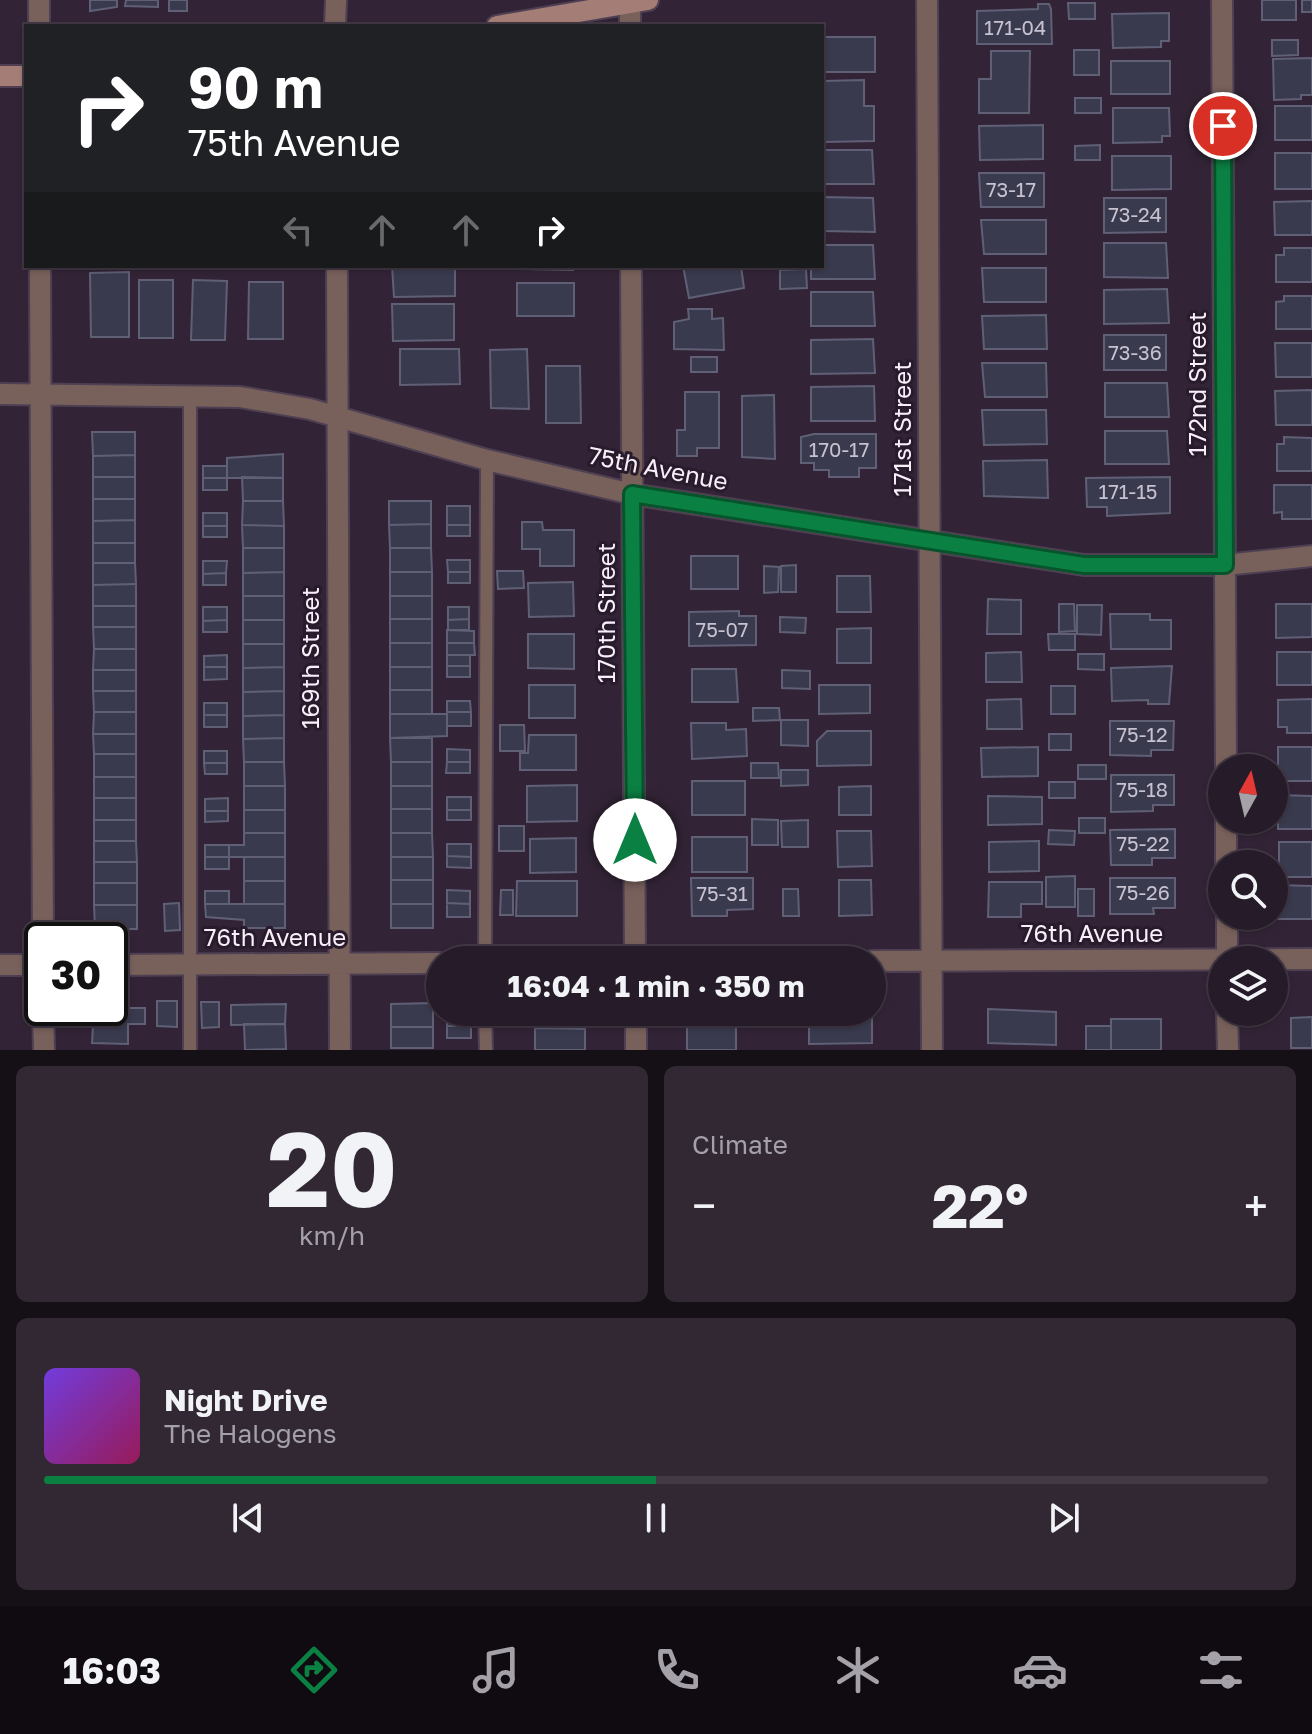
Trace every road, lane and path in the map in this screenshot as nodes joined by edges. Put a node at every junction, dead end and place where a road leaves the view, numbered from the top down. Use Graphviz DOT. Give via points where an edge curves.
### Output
graph roads {
  1 [pos="39,0"];
  2 [pos="336,0"];
  3 [pos="927,0"];
  4 [pos="1222,0"];
  5 [pos="636,1"];
  6 [pos="39,24"];
  7 [pos="335,24"];
  8 [pos="508,24"];
  9 [pos="630,24"];
  10 [pos="0,76"];
  11 [pos="24,76"];
  12 [pos="40,268"];
  13 [pos="337,268"];
  14 [pos="631,268"];
  15 [pos="0,394"];
  16 [pos="40,395"];
  17 [pos="190,395"];
  18 [pos="337,418"];
  19 [pos="487,460"];
  20 [pos="632,494"];
  21 [pos="929,540"];
  22 [pos="1312,556"];
  23 [pos="1225,565"];
  24 [pos="1226,754"];
  25 [pos="43,922"];
  26 [pos="485,946"];
  27 [pos="635,946"];
  28 [pos="1288,959"];
  29 [pos="1312,959"];
  30 [pos="1208,960"];
  31 [pos="886,961"];
  32 [pos="931,961"];
  33 [pos="339,963"];
  34 [pos="426,963"];
  35 [pos="189,964"];
  36 [pos="0,965"];
  37 [pos="24,965"];
  38 [pos="128,965"];
  39 [pos="43,1026"];
  40 [pos="485,1026"];
  41 [pos="636,1026"];
  42 [pos="1227,1026"];
  43 [pos="44,1050"];
  44 [pos="190,1050"];
  45 [pos="340,1050"];
  46 [pos="486,1050"];
  47 [pos="636,1050"];
  48 [pos="932,1050"];
  49 [pos="1228,1050"];
  1 -- 6 [label="street"];
  2 -- 7 [label="street"];
  3 -- 21 [label="street, 171st Street"];
  4 -- 23 [label="street, 172nd Street"];
  5 -- 8 [label="street"];
  5 -- 9 [label="street"];
  10 -- 11 [label="street"];
  12 -- 16 [label="street"];
  13 -- 18 [label="street, 169th Street"];
  14 -- 20 [label="street, 170th Street"];
  15 -- 16 [label="street, 75th Avenue"];
  16 -- 17 [label="street, 75th Avenue"];
  16 -- 25 [label="street"];
  17 -- 18 [label="street, 75th Avenue" via="240,397"];
  17 -- 35 [label="lane"];
  18 -- 19 [label="street, 75th Avenue"];
  18 -- 33 [label="street, 169th Street"];
  19 -- 20 [label="street, 75th Avenue"];
  19 -- 26 [label="lane"];
  20 -- 21 [label="street, 75th Avenue"];
  20 -- 27 [label="street, 170th Street"];
  21 -- 23 [label="street, 75th Avenue" via="1084,565"];
  21 -- 32 [label="street, 171st Street"];
  22 -- 23 [label="street, 75th Avenue"];
  23 -- 24 [label="street, 172nd Street"];
  28 -- 29 [label="street, 76th Avenue"];
  30 -- 32 [label="street, 76th Avenue"];
  31 -- 32 [label="street, 76th Avenue"];
  32 -- 48 [label="street, 171st Street"];
  33 -- 34 [label="street, 76th Avenue"];
  33 -- 35 [label="street, 76th Avenue"];
  33 -- 45 [label="street, 169th Street"];
  35 -- 38 [label="street, 76th Avenue"];
  35 -- 44 [label="lane"];
  36 -- 37 [label="street"];
  39 -- 43 [label="street"];
  40 -- 46 [label="lane"];
  41 -- 47 [label="street"];
  42 -- 49 [label="street"];
}
